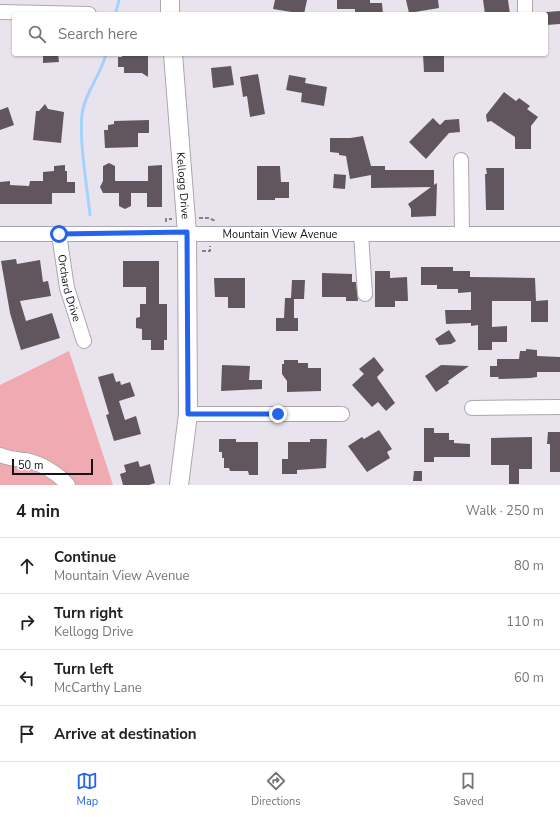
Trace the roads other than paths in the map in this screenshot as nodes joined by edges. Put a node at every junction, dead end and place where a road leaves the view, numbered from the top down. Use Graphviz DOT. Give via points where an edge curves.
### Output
graph roads {
  1 [pos="170,0"];
  2 [pos="525,0"];
  3 [pos="0,12"];
  4 [pos="12,12"];
  5 [pos="170,12"];
  6 [pos="525,12"];
  7 [pos="173,56"];
  8 [pos="461,160"];
  9 [pos="187,232"];
  10 [pos="0,234"];
  11 [pos="59,234"];
  12 [pos="361,234"];
  13 [pos="462,234"];
  14 [pos="560,234"];
  15 [pos="365,294"];
  16 [pos="84,341"];
  17 [pos="560,407"];
  18 [pos="472,408"];
  19 [pos="188,414"];
  20 [pos="342,414"];
  21 [pos="0,454"];
  22 [pos="68,485"];
  23 [pos="179,485"];
  1 -- 5 [label="main road"];
  2 -- 6 [label="street"];
  3 -- 4 [label="street"];
  7 -- 9 [label="main road, Kellogg Drive"];
  8 -- 13 [label="street"];
  9 -- 11 [label="street, Mountain View Avenue"];
  9 -- 12 [label="street, Mountain View Avenue"];
  9 -- 19 [label="main road, Kellogg Drive"];
  10 -- 11 [label="street, Mountain View Avenue"];
  11 -- 16 [label="street, Orchard Drive" via="67,288"];
  12 -- 13 [label="street, Mountain View Avenue"];
  12 -- 15 [label="street"];
  13 -- 14 [label="street, Mountain View Avenue"];
  17 -- 18 [label="street"];
  19 -- 20 [label="street"];
  19 -- 23 [label="main road, Kellogg Drive"];
  21 -- 22 [label="street" via="8,459 25,460 40,465 52,471"];
}
